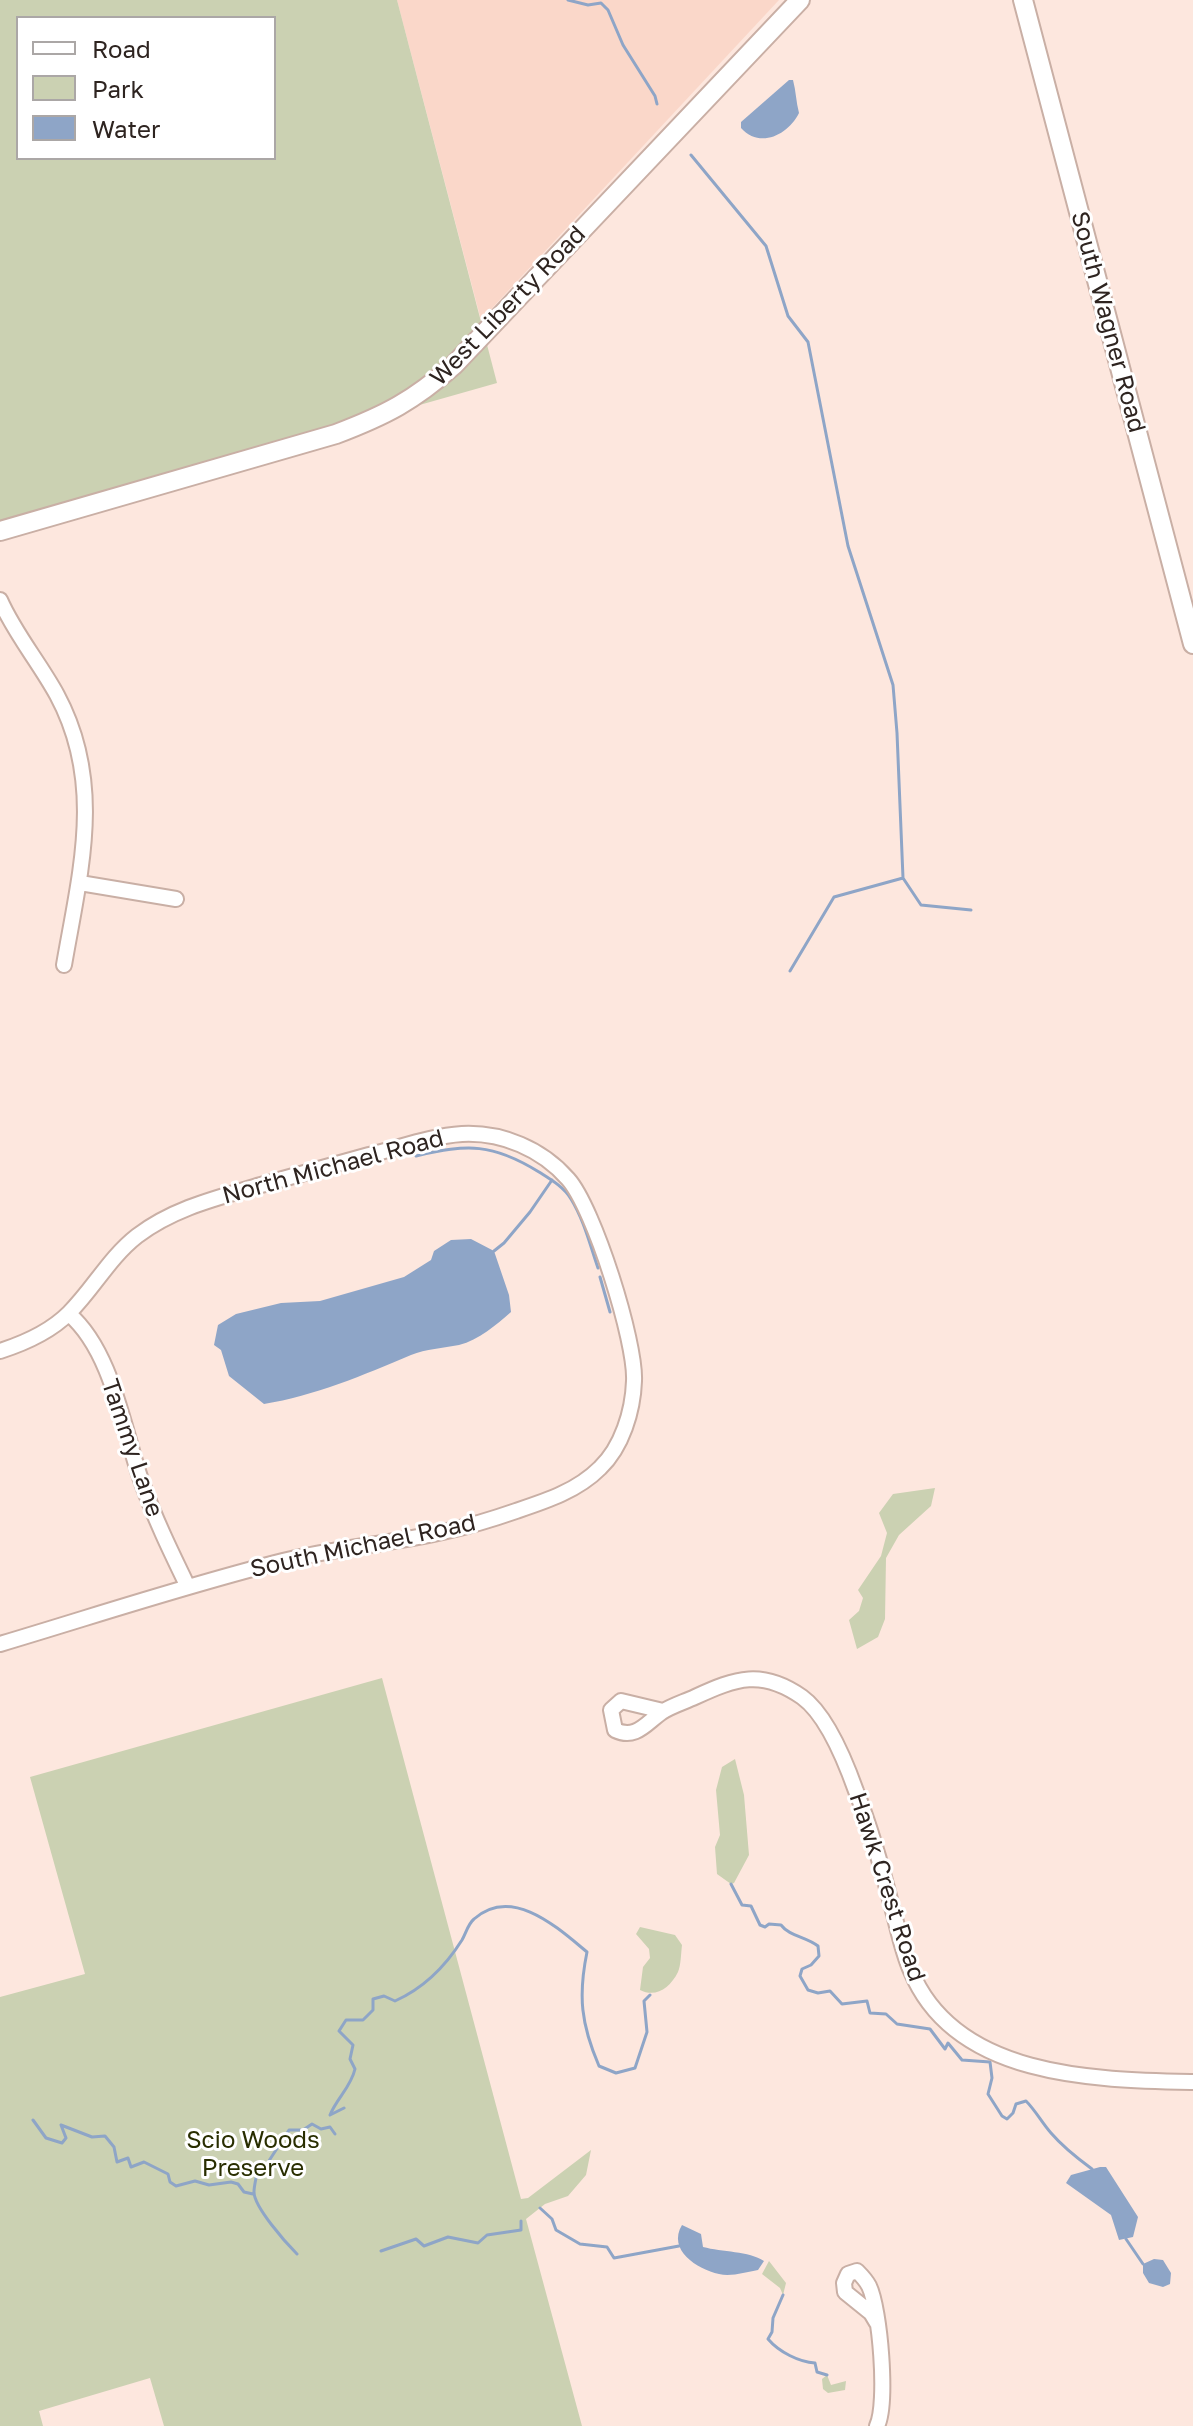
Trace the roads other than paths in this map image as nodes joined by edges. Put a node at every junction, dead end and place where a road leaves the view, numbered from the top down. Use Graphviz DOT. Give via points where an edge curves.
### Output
graph roads {
  1 [pos="800,0"];
  2 [pos="1023,0"];
  3 [pos="0,531"];
  4 [pos="0,600"];
  5 [pos="1193,644"];
  6 [pos="80,883"];
  7 [pos="176,899"];
  8 [pos="64,965"];
  9 [pos="69,1314"];
  10 [pos="0,1351"];
  11 [pos="631,1354"];
  12 [pos="188,1587"];
  13 [pos="0,1644"];
  14 [pos="663,1711"];
  15 [pos="1193,2082"];
  16 [pos="877,2323"];
  17 [pos="877,2426"];
  1 -- 3 [label="main road, West Liberty Road" via="422,393 336,434"];
  2 -- 5 [label="main road, South Wagner Road"];
  4 -- 6 [label="street" via="57,695 76,746 86,823"];
  6 -- 7 [label="street"];
  6 -- 8 [label="street"];
  9 -- 10 [label="street, North Michael Road" via="35,1338"];
  9 -- 11 [label="street, North Michael Road" via="117,1254 175,1212 441,1136 483,1134 541,1155 576,1190 596,1229"];
  9 -- 12 [label="street, Tammy Lane" via="90,1339 115,1394 146,1494"];
  11 -- 12 [label="street, South Michael Road" via="634,1383 620,1441 602,1467 565,1492 451,1531 306,1555"];
  12 -- 13 [label="street, South Michael Road"];
  14 -- 15 [label="street, Hawk Crest Road" via="746,1678 785,1686 806,1700 823,1719 852,1779 910,1969 933,2009 955,2031 981,2048 1027,2065 1094,2076"];
  16 -- 17 [label="street" via="883,2390"];
}
